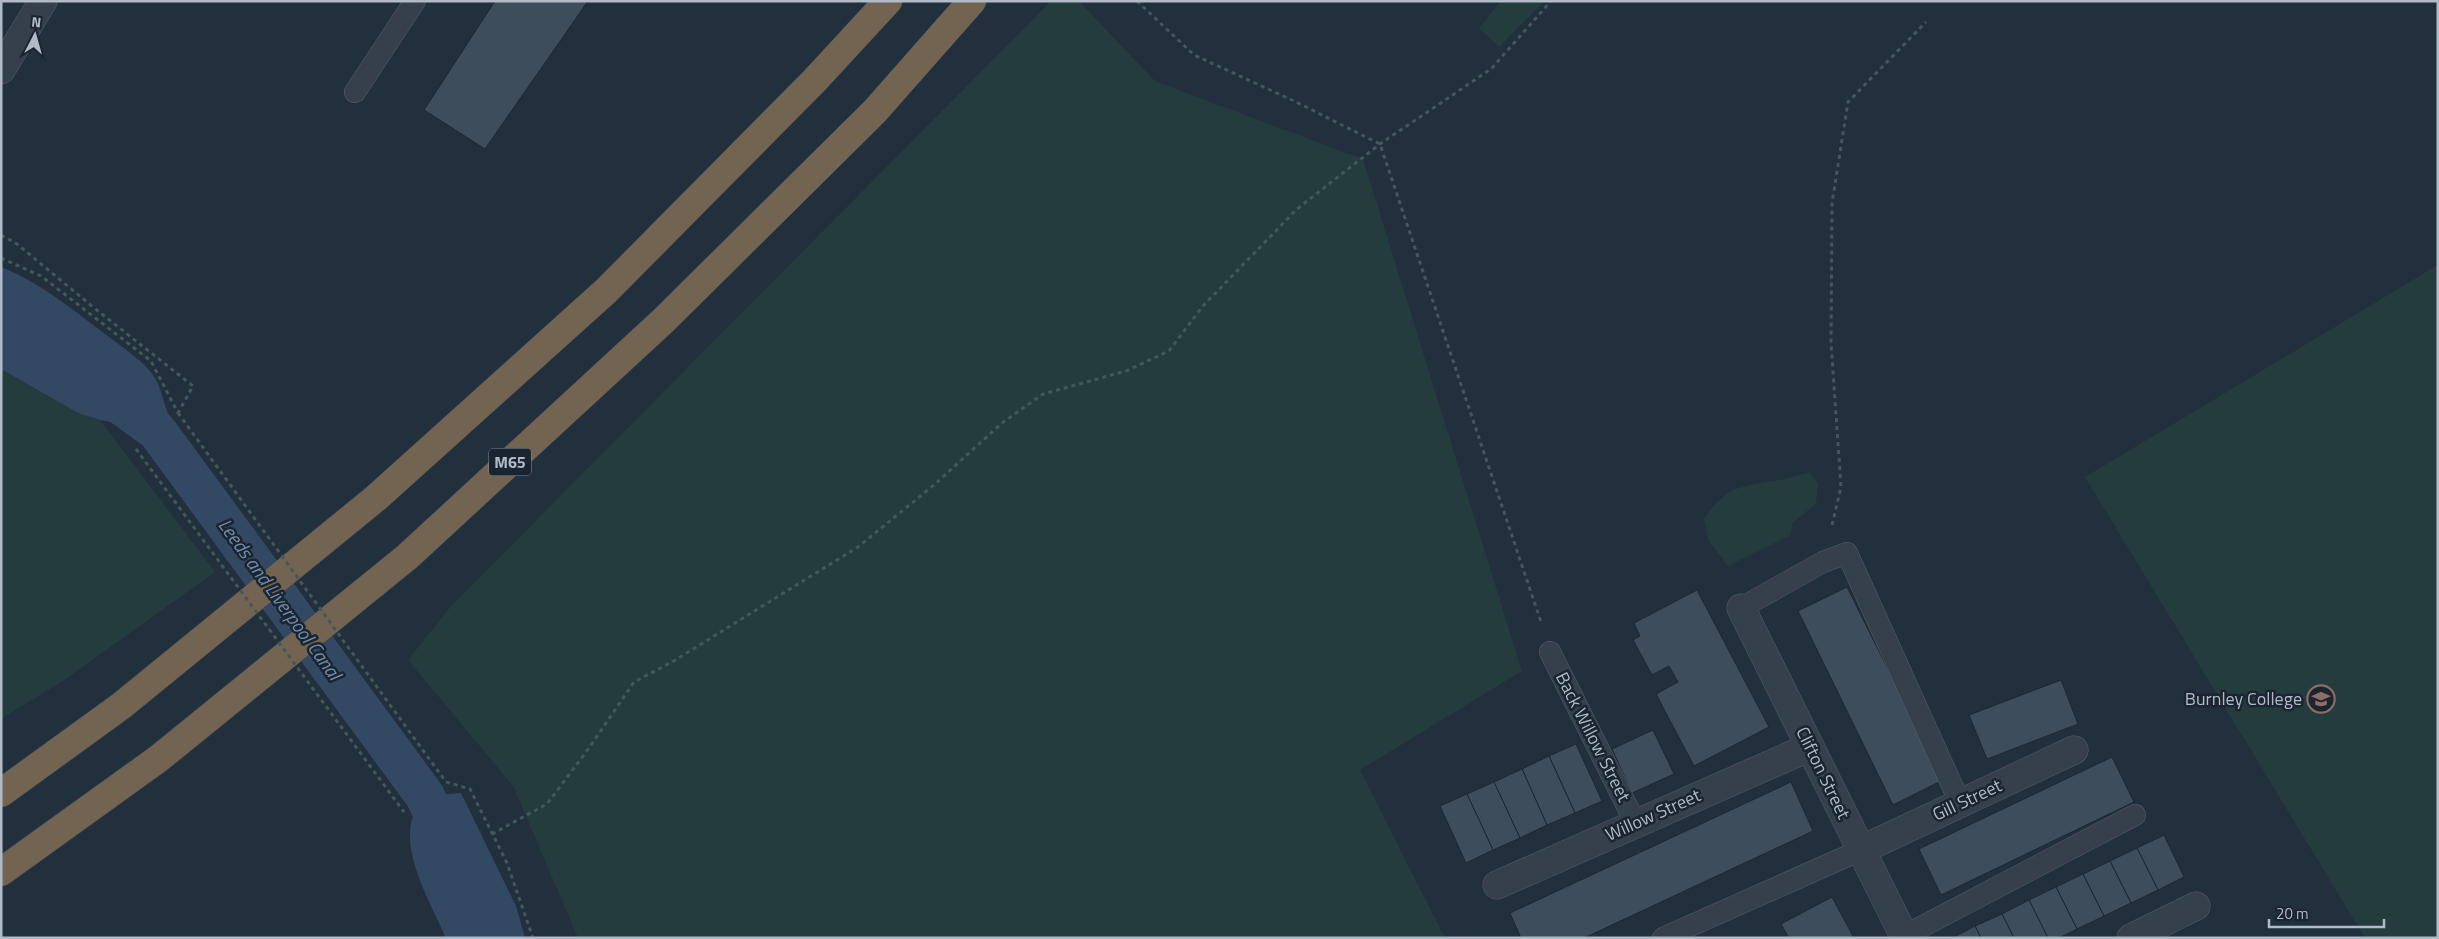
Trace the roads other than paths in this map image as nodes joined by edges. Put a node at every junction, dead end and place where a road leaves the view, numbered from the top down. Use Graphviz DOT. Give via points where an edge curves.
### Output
graph roads {
  1 [pos="43,1"];
  2 [pos="415,1"];
  3 [pos="888,1"];
  4 [pos="972,1"];
  5 [pos="1,70"];
  6 [pos="354,92"];
  7 [pos="1741,608"];
  8 [pos="1550,652"];
  9 [pos="1810,747"];
  10 [pos="2074,750"];
  11 [pos="1,793"];
  12 [pos="1960,803"];
  13 [pos="2136,815"];
  14 [pos="1635,822"];
  15 [pos="1861,850"];
  16 [pos="1,872"];
  17 [pos="1497,885"];
  18 [pos="2196,906"];
  19 [pos="1904,937"];
  20 [pos="1663,938"];
  21 [pos="2131,938"];
  1 -- 5 [label="street"];
  2 -- 6 [label="lane"];
  3 -- 11 [label="highway" via="815,80 607,290 376,498 121,706"];
  4 -- 16 [label="highway, M65" via="875,111 664,320 407,557 158,759"];
  7 -- 9 [label="street, Clifton Street"];
  7 -- 12 [label="lane" via="1823,562 1847,553"];
  8 -- 14 [label="lane, Back Willow Street"];
  9 -- 14 [label="street, Willow Street"];
  9 -- 15 [label="street, Clifton Street"];
  10 -- 12 [label="street, Gill Street"];
  12 -- 15 [label="street, Gill Street"];
  13 -- 19 [label="lane"];
  14 -- 17 [label="street, Willow Street"];
  15 -- 19 [label="street, Clifton Street"];
  15 -- 20 [label="lane"];
  18 -- 21 [label="street"];
}
